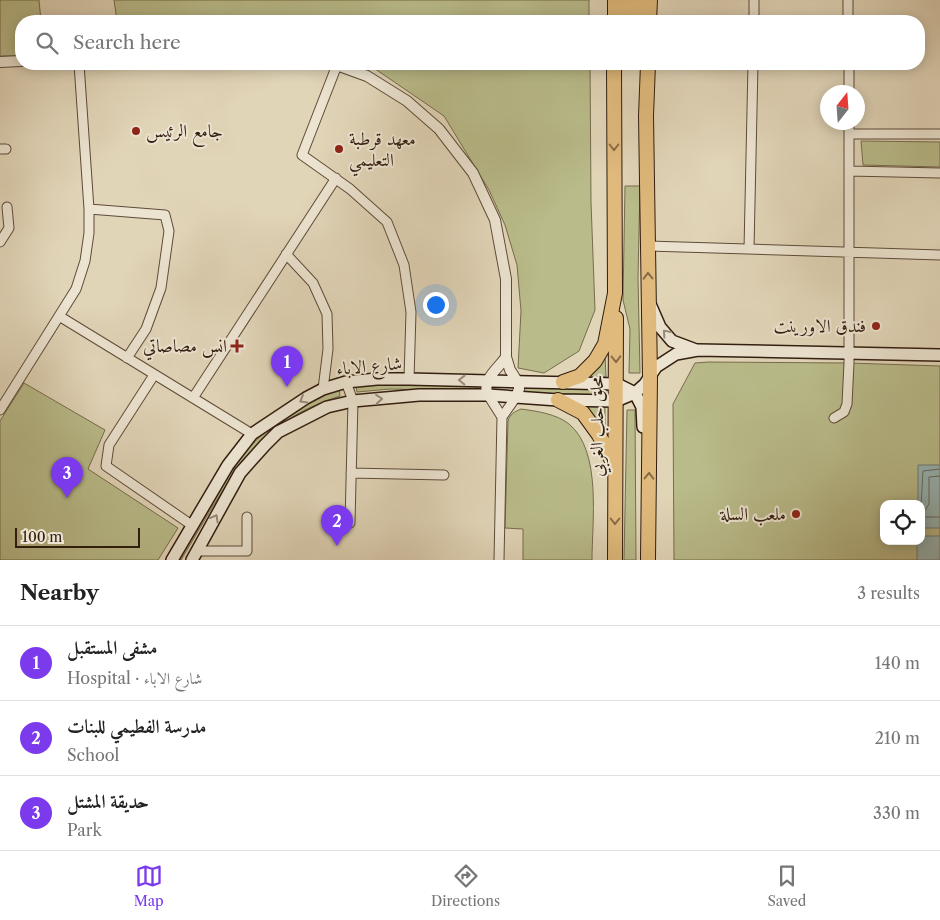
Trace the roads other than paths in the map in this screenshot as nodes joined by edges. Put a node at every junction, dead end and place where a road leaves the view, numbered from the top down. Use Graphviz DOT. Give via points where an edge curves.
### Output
graph roads {
  1 [pos="615,0"];
  2 [pos="627,0"];
  3 [pos="640,0"];
  4 [pos="650,0"];
  5 [pos="754,0"];
  6 [pos="848,0"];
  7 [pos="614,15"];
  8 [pos="626,15"];
  9 [pos="639,15"];
  10 [pos="649,15"];
  11 [pos="754,15"];
  12 [pos="848,15"];
  13 [pos="15,61"];
  14 [pos="0,62"];
  15 [pos="79,70"];
  16 [pos="334,70"];
  17 [pos="352,70"];
  18 [pos="614,70"];
  19 [pos="621,70"];
  20 [pos="642,70"];
  21 [pos="648,70"];
  22 [pos="753,70"];
  23 [pos="848,70"];
  24 [pos="849,85"];
  25 [pos="646,116"];
  26 [pos="614,128"];
  27 [pos="849,130"];
  28 [pos="849,134"];
  29 [pos="940,134"];
  30 [pos="849,171"];
  31 [pos="940,173"];
  32 [pos="336,178"];
  33 [pos="7,207"];
  34 [pos="89,210"];
  35 [pos="0,242"];
  36 [pos="648,246"];
  37 [pos="749,250"];
  38 [pos="849,252"];
  39 [pos="286,254"];
  40 [pos="940,255"];
  41 [pos="615,293"];
  42 [pos="648,302"];
  43 [pos="59,316"];
  44 [pos="698,350"];
  45 [pos="849,353"];
  46 [pos="940,355"];
  47 [pos="506,357"];
  48 [pos="127,358"];
  49 [pos="154,375"];
  50 [pos="650,377"];
  51 [pos="410,379"];
  52 [pos="487,380"];
  53 [pos="518,381"];
  54 [pos="346,382"];
  55 [pos="563,382"];
  56 [pos="617,384"];
  57 [pos="323,389"];
  58 [pos="636,393"];
  59 [pos="488,395"];
  60 [pos="516,397"];
  61 [pos="193,398"];
  62 [pos="558,400"];
  63 [pos="353,401"];
  64 [pos="616,401"];
  65 [pos="0,410"];
  66 [pos="502,417"];
  67 [pos="834,418"];
  68 [pos="252,434"];
  69 [pos="650,437"];
  70 [pos="616,468"];
  71 [pos="351,473"];
  72 [pos="444,475"];
  73 [pos="247,518"];
  74 [pos="350,523"];
  75 [pos="193,526"];
  76 [pos="194,556"];
  77 [pos="172,560"];
  78 [pos="499,560"];
  79 [pos="615,560"];
  80 [pos="648,560"];
  1 -- 7 [label="highway"];
  2 -- 8 [label="highway"];
  3 -- 9 [label="highway"];
  4 -- 10 [label="highway"];
  5 -- 11 [label="street"];
  6 -- 12 [label="street"];
  13 -- 14 [label="street"];
  15 -- 34 [label="street"];
  16 -- 32 [label="street" via="302,155"];
  17 -- 47 [label="street" via="407,101 439,129 473,173 494,220 506,279"];
  18 -- 26 [label="highway"];
  19 -- 26 [label="highway"];
  20 -- 25 [label="highway"];
  21 -- 25 [label="highway"];
  22 -- 37 [label="street"];
  23 -- 24 [label="street"];
  25 -- 36 [label="highway"];
  26 -- 41 [label="highway, one-way"];
  27 -- 28 [label="street"];
  28 -- 29 [label="street"];
  28 -- 30 [label="street"];
  30 -- 31 [label="street"];
  30 -- 38 [label="street"];
  32 -- 39 [label="street"];
  32 -- 51 [label="street" via="387,222 404,265 411,312"];
  33 -- 35 [label="street" via="9,228"];
  34 -- 43 [label="street" via="86,261 76,289"];
  34 -- 48 [label="street" via="165,214 169,231 161,288 146,329"];
  36 -- 37 [label="street"];
  42 -- 36 [label="highway, one-way"];
  37 -- 38 [label="street"];
  38 -- 40 [label="street"];
  38 -- 45 [label="street"];
  39 -- 57 [label="street" via="313,283 326,314 328,349"];
  39 -- 61 [label="street"];
  41 -- 55 [label="highway" via="605,344 596,361 580,376"];
  41 -- 56 [label="highway, محلق حلب الغربي, one-way"];
  44 -- 42 [label="main road, one-way" via="672,341 660,327"];
  42 -- 50 [label="highway"];
  43 -- 48 [label="street"];
  43 -- 65 [label="street"];
  44 -- 45 [label="main road"];
  44 -- 50 [label="main road" via="676,354 656,367"];
  45 -- 46 [label="main road"];
  45 -- 67 [label="street" via="847,407"];
  47 -- 52 [label="street"];
  47 -- 53 [label="street"];
  48 -- 49 [label="street"];
  49 -- 61 [label="street"];
  49 -- 75 [label="street" via="109,445 106,466"];
  50 -- 58 [label="main road"];
  50 -- 69 [label="highway"];
  52 -- 51 [label="main road, شارع الاباء, one-way"];
  51 -- 54 [label="main road, شارع الاباء"];
  52 -- 53 [label="main road, شارع الاباء"];
  52 -- 59 [label="street"];
  53 -- 55 [label="main road, شارع الاباء"];
  53 -- 60 [label="street"];
  54 -- 57 [label="main road, شارع الاباء"];
  54 -- 63 [label="street"];
  55 -- 56 [label="main road, شارع الاباء"];
  56 -- 58 [label="main road"];
  56 -- 64 [label="highway, محلق حلب الغربي"];
  57 -- 68 [label="main road, شارع الاباء, one-way"];
  58 -- 64 [label="main road"];
  58 -- 69 [label="main road" via="642,408 643,432"];
  59 -- 60 [label="main road, شارع الاباء"];
  63 -- 59 [label="main road, شارع الاباء, one-way"];
  59 -- 66 [label="street"];
  60 -- 62 [label="main road, شارع الاباء"];
  60 -- 66 [label="street"];
  61 -- 68 [label="street"];
  62 -- 64 [label="main road, شارع الاباء"];
  62 -- 70 [label="highway" via="583,413"];
  63 -- 71 [label="street"];
  76 -- 63 [label="main road, شارع الاباء, one-way" via="240,472 278,432 327,407"];
  64 -- 70 [label="highway, محلق حلب الغربي"];
  66 -- 78 [label="street"];
  68 -- 75 [label="main road, شارع الاباء" via="228,465"];
  80 -- 69 [label="highway, one-way"];
  70 -- 79 [label="highway, محلق حلب الغربي, one-way"];
  71 -- 72 [label="street"];
  71 -- 74 [label="street"];
  73 -- 76 [label="street" via="247,551"];
  75 -- 77 [label="main road, شارع الاباء"];
}
